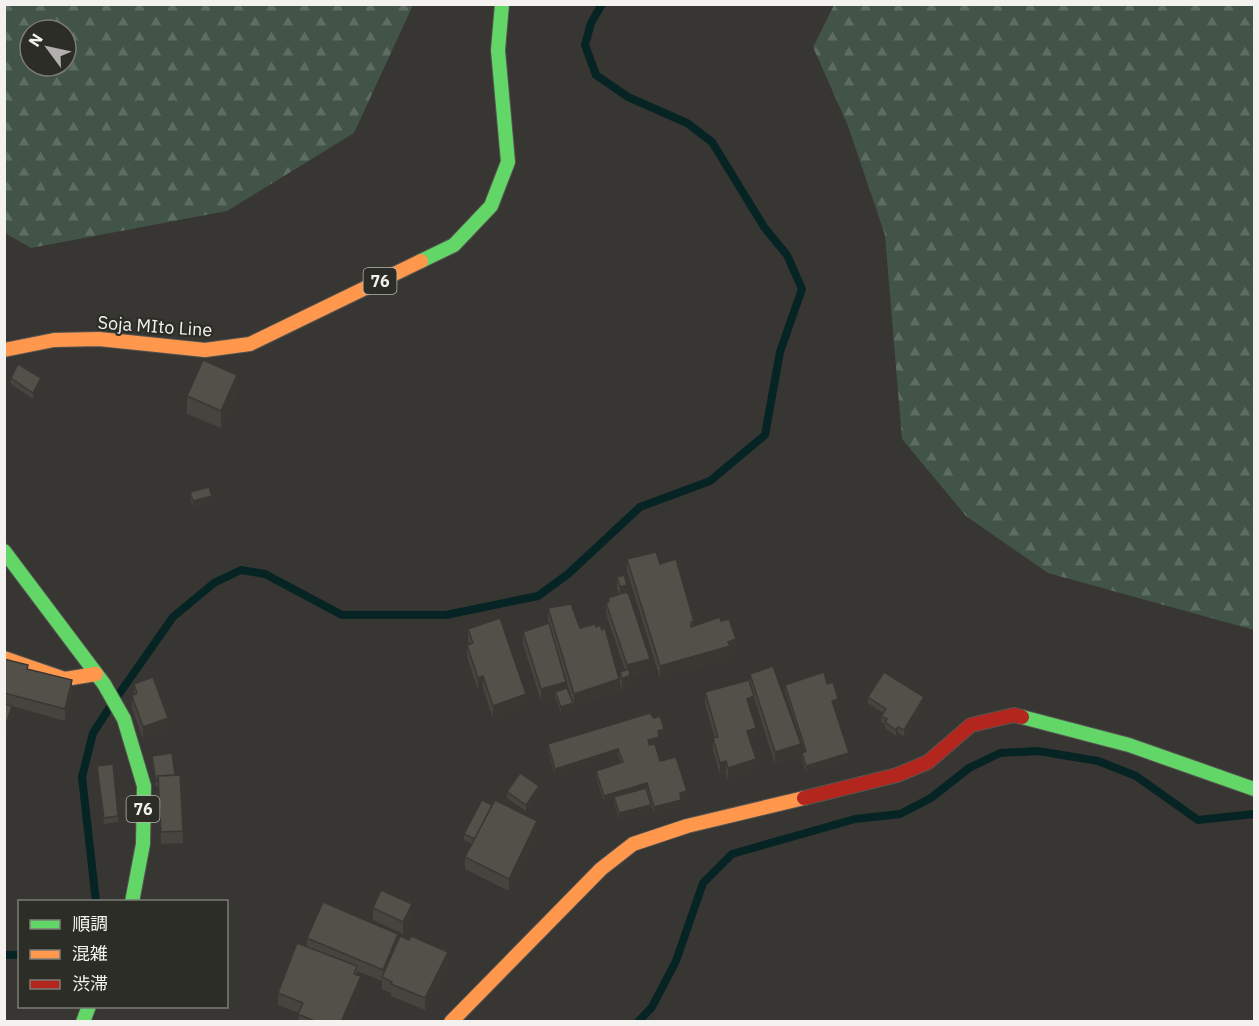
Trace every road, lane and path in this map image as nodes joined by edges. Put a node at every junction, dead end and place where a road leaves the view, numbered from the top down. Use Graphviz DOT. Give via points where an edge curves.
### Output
graph roads {
  1 [pos="502,4"];
  2 [pos="4,350"];
  3 [pos="4,551"];
  4 [pos="4,658"];
  5 [pos="100,679"];
  6 [pos="1254,789"];
  7 [pos="132,900"];
  8 [pos="451,1022"];
  1 -- 2 [label="main road, Soja MIto Line / 76" via="498,50 508,162 491,206 454,245 250,344 205,350 99,339 54,340"];
  3 -- 5 [label="main road, 76"];
  4 -- 5 [label="main road" via="65,678"];
  5 -- 7 [label="main road, 76" via="124,719 144,786 142,844"];
  6 -- 8 [label="main road" via="1129,745 1014,715 971,725 928,762 897,776 687,826 633,844 601,869"];
}
